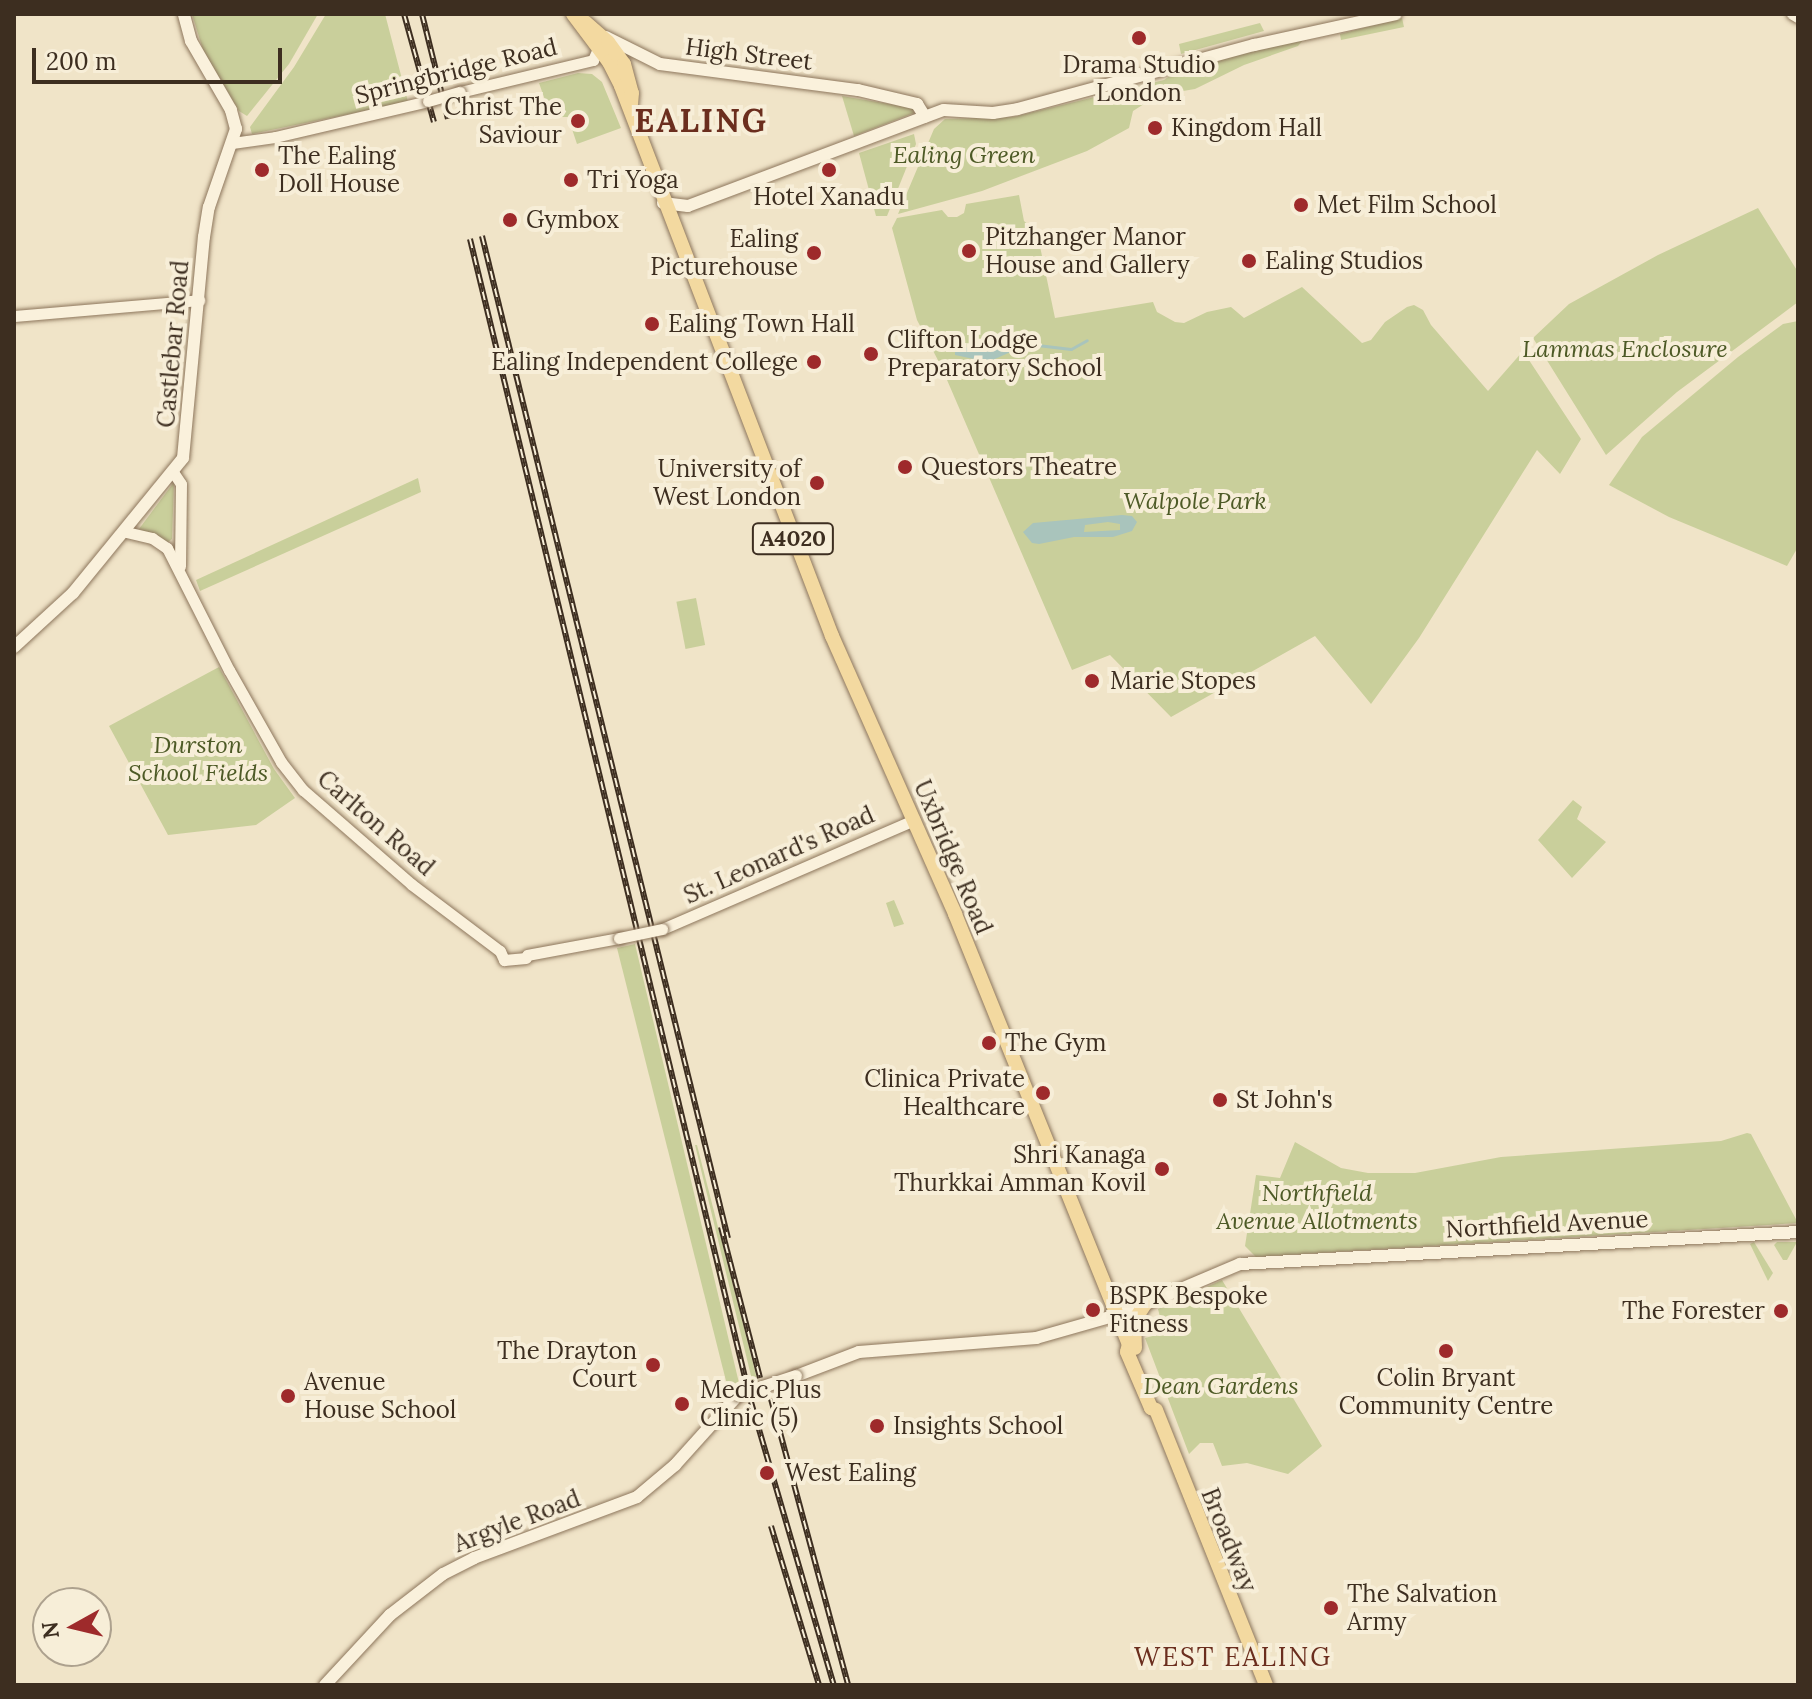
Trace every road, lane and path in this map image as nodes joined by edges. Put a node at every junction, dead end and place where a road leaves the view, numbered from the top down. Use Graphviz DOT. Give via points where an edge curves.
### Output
graph roads {
  1 [pos="184,14"];
  2 [pos="574,14"];
  3 [pos="1396,14"];
  4 [pos="597,32"];
  5 [pos="599,49"];
  6 [pos="652,61"];
  7 [pos="586,62"];
  8 [pos="624,64"];
  9 [pos="621,86"];
  10 [pos="628,108"];
  11 [pos="925,117"];
  12 [pos="232,143"];
  13 [pos="663,203"];
  14 [pos="688,206"];
  15 [pos="673,228"];
  16 [pos="199,300"];
  17 [pos="14,316"];
  18 [pos="173,472"];
  19 [pos="126,532"];
  20 [pos="173,546"];
  21 [pos="14,647"];
  22 [pos="914,820"];
  23 [pos="504,960"];
  24 [pos="1798,1232"];
  25 [pos="1145,1304"];
  26 [pos="1117,1316"];
  27 [pos="1132,1346"];
  28 [pos="738,1395"];
  29 [pos="325,1685"];
  30 [pos="1266,1685"];
  1 -- 12 [label="main road, Castlebar Road" via="191,41 231,110 236,129"];
  2 -- 4 [label="main road, A4020"];
  2 -- 5 [label="main road, A4020"];
  3 -- 11 [label="main road" via="1277,39 1018,109 957,109"];
  4 -- 5 [label="street"];
  4 -- 6 [label="main road, High Street"];
  4 -- 8 [label="main road, A4020"];
  5 -- 7 [label="street, Springbridge Road"];
  5 -- 9 [label="main road, A4020"];
  6 -- 8 [label="main road, High Street"];
  6 -- 11 [label="main road, High Street" via="843,87 917,104"];
  7 -- 10 [label="street, Springbridge Road" via="610,75"];
  7 -- 12 [label="street, Springbridge Road, bridge"];
  8 -- 9 [label="main road"];
  8 -- 10 [label="main road, A4020" via="632,93"];
  9 -- 10 [label="main road, A4020"];
  10 -- 13 [label="main road, A4020"];
  11 -- 14 [label="main road"];
  12 -- 16 [label="main road, Castlebar Road" via="209,207"];
  13 -- 14 [label="main road"];
  13 -- 15 [label="main road, A4020"];
  14 -- 15 [label="main road"];
  15 -- 22 [label="main road, Uxbridge Road / A4020" via="832,636"];
  16 -- 17 [label="street"];
  16 -- 18 [label="main road, Castlebar Road" via="189,430 183,458"];
  18 -- 19 [label="main road, Castlebar Road"];
  18 -- 20 [label="street, Carlton Road" via="181,484"];
  19 -- 20 [label="street"];
  19 -- 21 [label="main road, Castlebar Road" via="52,615"];
  20 -- 23 [label="street, Carlton Road" via="229,670 281,762 303,790 411,884 500,951"];
  22 -- 23 [label="street, St. Leonard's Road, bridge" via="662,929"];
  22 -- 26 [label="main road, Uxbridge Road / A4020"];
  24 -- 25 [label="main road, Northfield Avenue" via="1240,1264"];
  25 -- 26 [label="main road, Northfield Avenue"];
  25 -- 27 [label="main road" via="1134,1321"];
  26 -- 27 [label="main road, Broadway / A4020"];
  26 -- 28 [label="main road, Northfield Avenue, bridge" via="1027,1340 859,1352"];
  27 -- 30 [label="main road, Broadway / A4020" via="1127,1352 1156,1410"];
  28 -- 29 [label="main road, Argyle Road" via="675,1465 637,1497 443,1574 390,1615"];
}
